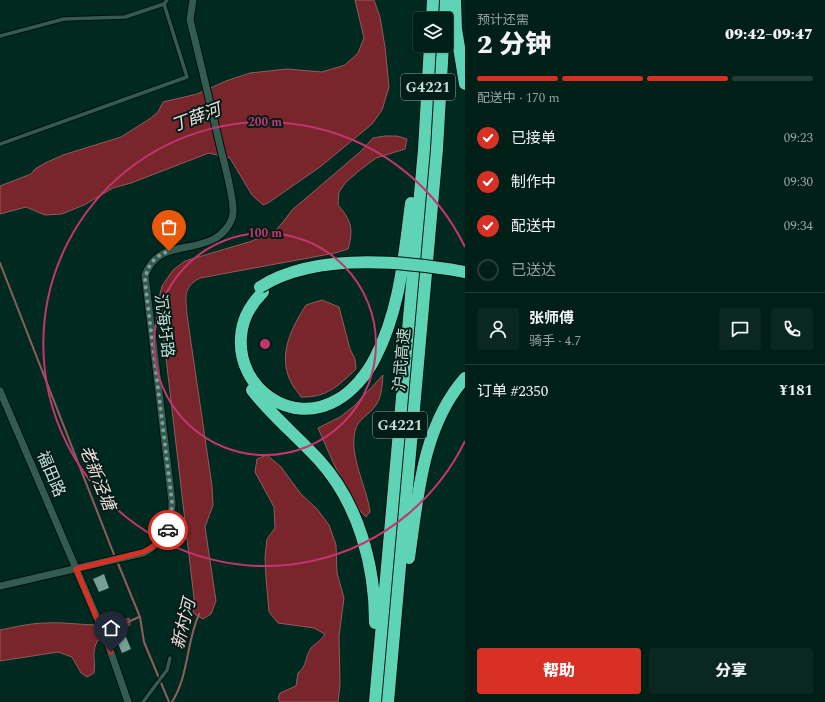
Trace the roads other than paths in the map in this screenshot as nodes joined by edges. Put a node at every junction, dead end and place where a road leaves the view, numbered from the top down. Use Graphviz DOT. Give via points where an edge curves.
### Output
graph roads {
  1 [pos="167,0"];
  2 [pos="193,0"];
  3 [pos="433,0"];
  4 [pos="446,0"];
  5 [pos="455,0"];
  6 [pos="164,4"];
  7 [pos="432,12"];
  8 [pos="445,12"];
  9 [pos="0,36"];
  10 [pos="430,52"];
  11 [pos="443,52"];
  12 [pos="428,75"];
  13 [pos="465,84"];
  14 [pos="0,144"];
  15 [pos="465,272"];
  16 [pos="465,277"];
  17 [pos="262,289"];
  18 [pos="465,378"];
  19 [pos="0,391"];
  20 [pos="76,569"];
  21 [pos="0,586"];
  22 [pos="170,658"];
  23 [pos="390,688"];
  24 [pos="128,702"];
  25 [pos="143,702"];
  26 [pos="369,702"];
  27 [pos="375,702"];
  28 [pos="388,702"];
  1 -- 6 [label="lane"];
  2 -- 20 [label="street, 沉海圩路" via="190,20 227,174 233,211 226,229 214,239 163,253 152,262 145,275 172,513 169,528 153,548 124,558"];
  3 -- 7 [label="highway"];
  4 -- 8 [label="highway"];
  5 -- 13 [label="highway" via="456,29"];
  6 -- 9 [label="lane" via="125,17 64,19"];
  6 -- 14 [label="lane" via="187,77"];
  10 -- 12 [label="highway, 沪武高速 / G4221"];
  11 -- 23 [label="highway, 沪武高速 / G4221" via="439,128"];
  12 -- 17 [label="highway" via="401,281 390,324 375,359 352,389 337,401 319,407 300,408 282,404 267,396 254,384 245,367 240,348 242,328 248,310"];
  12 -- 27 [label="highway, 沪武高速 / G4221" via="424,149"];
  15 -- 17 [label="highway, bridge" via="406,264 340,264 292,271 273,279"];
  16 -- 17 [label="highway" via="406,270 341,270 293,276"];
  17 -- 26 [label="highway" via="242,307 235,328 234,350 239,370 261,402 320,461 335,480 358,527 367,553 375,604"];
  18 -- 23 [label="highway" via="438,421 425,461"];
  19 -- 20 [label="street, 福田路"];
  20 -- 21 [label="street, 沉海圩路"];
  20 -- 24 [label="street, 福田路" via="100,623"];
  22 -- 25 [label="lane" via="167,670"];
  23 -- 28 [label="highway, 沪武高速 / G4221"];
}
